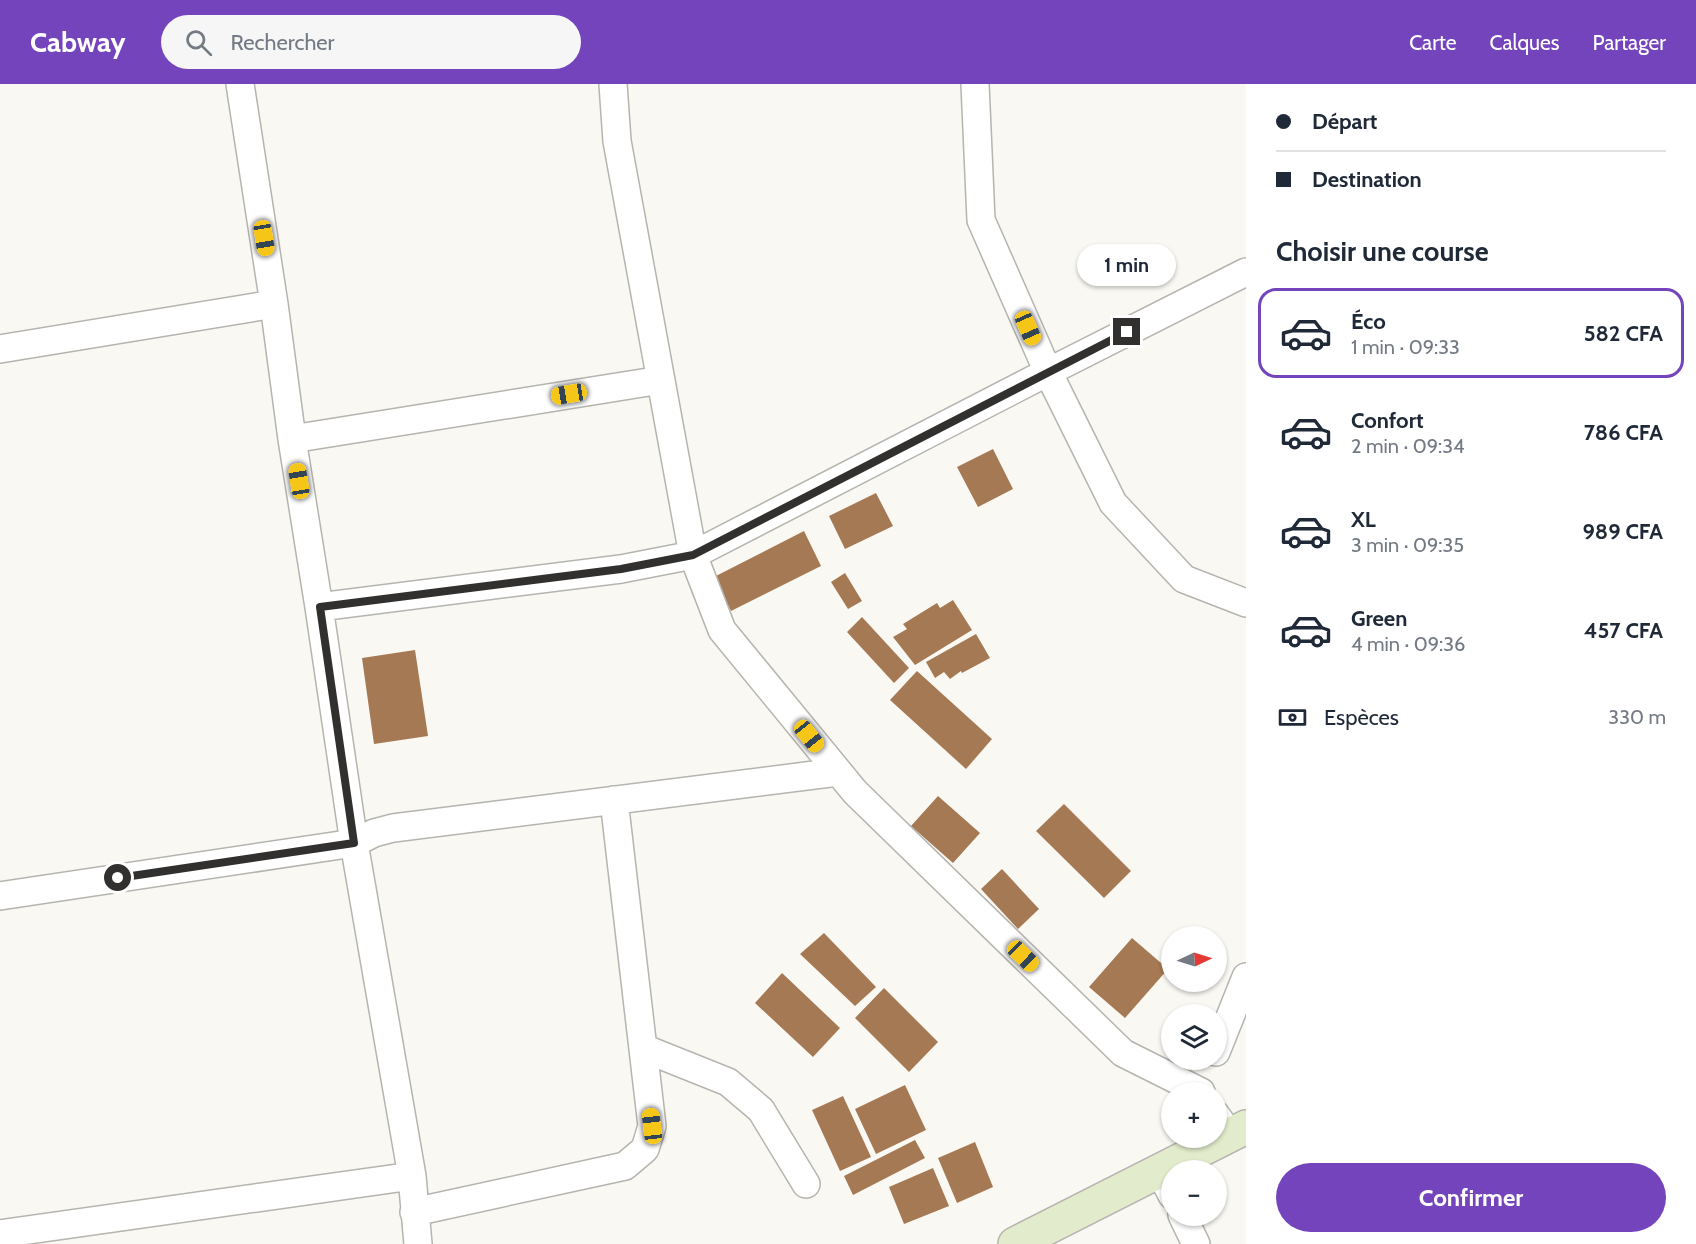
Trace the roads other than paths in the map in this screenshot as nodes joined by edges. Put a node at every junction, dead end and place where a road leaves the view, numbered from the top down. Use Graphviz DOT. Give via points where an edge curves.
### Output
graph roads {
  1 [pos="240,84"];
  2 [pos="613,84"];
  3 [pos="975,84"];
  4 [pos="1246,272"];
  5 [pos="274,304"];
  6 [pos="0,349"];
  7 [pos="1048,372"];
  8 [pos="662,380"];
  9 [pos="292,439"];
  10 [pos="693,555"];
  11 [pos="1246,603"];
  12 [pos="320,607"];
  13 [pos="838,772"];
  14 [pos="614,800"];
  15 [pos="354,843"];
  16 [pos="0,896"];
  17 [pos="1246,977"];
  18 [pos="1227,1024"];
  19 [pos="643,1048"];
  20 [pos="1181,1082"];
  21 [pos="1231,1125"];
  22 [pos="1192,1160"];
  23 [pos="412,1176"];
  24 [pos="806,1184"];
  25 [pos="1161,1185"];
  26 [pos="414,1212"];
  27 [pos="1187,1226"];
  28 [pos="0,1234"];
  29 [pos="418,1244"];
  30 [pos="1015,1244"];
  31 [pos="1196,1244"];
  1 -- 5 [label="street"];
  2 -- 8 [label="street" via="616,141"];
  3 -- 7 [label="street" via="981,220"];
  4 -- 7 [label="street"];
  5 -- 6 [label="street"];
  5 -- 9 [label="street"];
  7 -- 10 [label="street"];
  7 -- 11 [label="street" via="1113,502 1184,579"];
  8 -- 9 [label="street"];
  8 -- 10 [label="street"];
  9 -- 12 [label="street"];
  10 -- 12 [label="street" via="621,569"];
  10 -- 13 [label="street" via="722,630"];
  12 -- 15 [label="street"];
  13 -- 14 [label="street"];
  13 -- 20 [label="street" via="1124,1053"];
  14 -- 15 [label="street" via="393,828"];
  14 -- 19 [label="street"];
  15 -- 16 [label="street"];
  15 -- 23 [label="street"];
  17 -- 18 [label="street"];
  19 -- 24 [label="street" via="728,1082 761,1110"];
  19 -- 26 [label="street" via="652,1126 645,1149 625,1166"];
  21 -- 22 [label="main road"];
  23 -- 26 [label="street"];
  23 -- 28 [label="street"];
  25 -- 30 [label="main road"];
  26 -- 29 [label="street"];
  27 -- 31 [label="street"];
}
